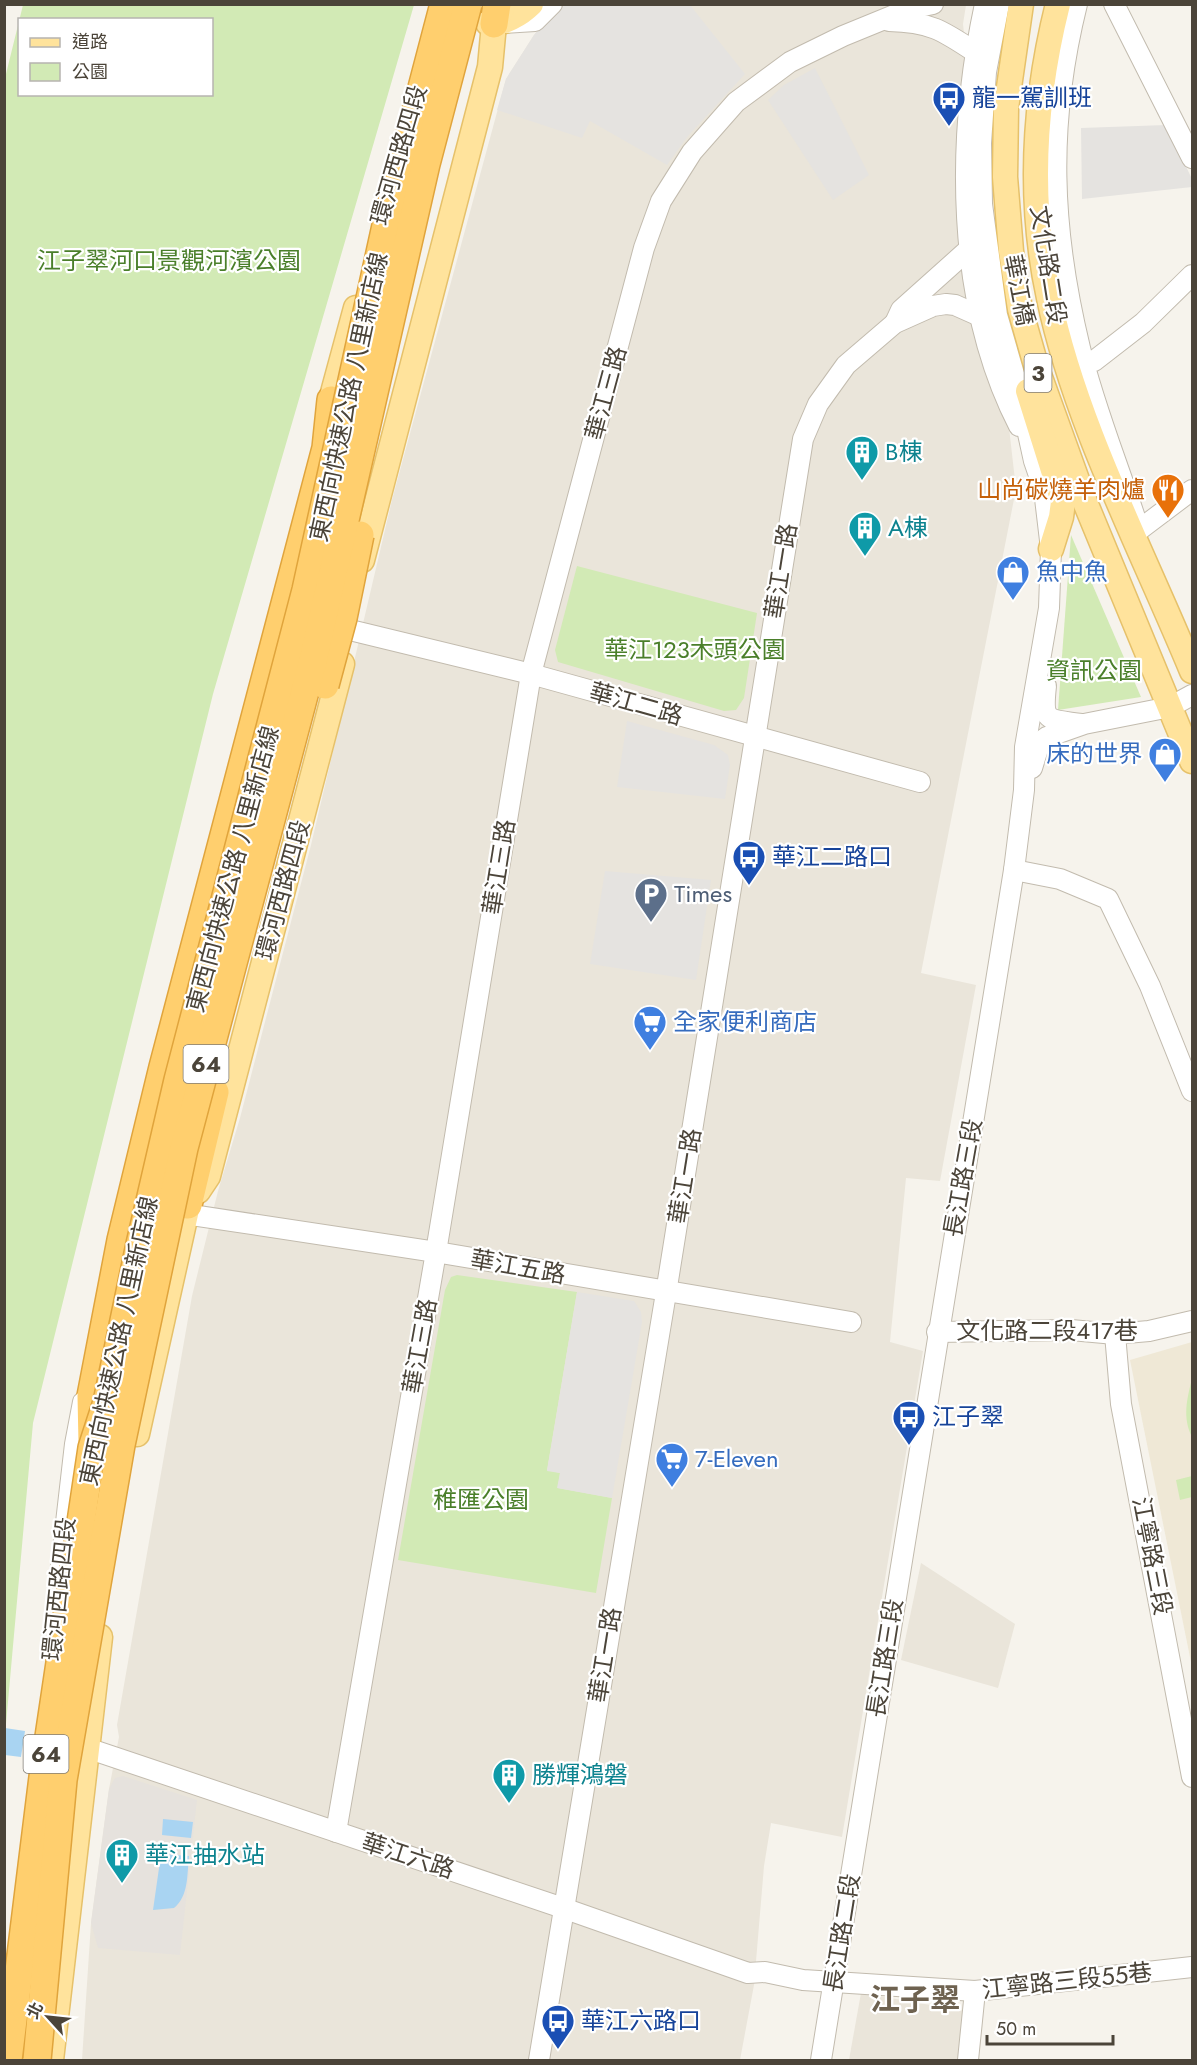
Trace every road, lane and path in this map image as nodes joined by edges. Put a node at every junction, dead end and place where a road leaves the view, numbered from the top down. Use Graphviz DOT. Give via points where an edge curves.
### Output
graph roads {
  1 [pos="517,4"];
  2 [pos="531,4"];
  3 [pos="552,4"];
  4 [pos="933,4"];
  5 [pos="985,4"];
  6 [pos="999,4"];
  7 [pos="1021,4"];
  8 [pos="1058,4"];
  9 [pos="1077,4"];
  10 [pos="1091,4"];
  11 [pos="1114,4"];
  12 [pos="459,8"];
  13 [pos="498,11"];
  14 [pos="883,21"];
  15 [pos="975,52"];
  16 [pos="1010,66"];
  17 [pos="448,80"];
  18 [pos="1192,158"];
  19 [pos="968,250"];
  20 [pos="1192,276"];
  21 [pos="982,317"];
  22 [pos="895,323"];
  23 [pos="1094,361"];
  24 [pos="331,400"];
  25 [pos="1034,462"];
  26 [pos="1192,490"];
  27 [pos="1140,539"];
  28 [pos="1051,549"];
  29 [pos="360,569"];
  30 [pos="350,630"];
  31 [pos="1046,631"];
  32 [pos="1192,671"];
  33 [pos="531,674"];
  34 [pos="1192,695"];
  35 [pos="1170,707"];
  36 [pos="1084,724"];
  37 [pos="754,738"];
  38 [pos="1192,761"];
  39 [pos="920,782"];
  40 [pos="1024,790"];
  41 [pos="1014,870"];
  42 [pos="1192,1091"];
  43 [pos="186,1209"];
  44 [pos="436,1252"];
  45 [pos="666,1293"];
  46 [pos="1192,1321"];
  47 [pos="851,1322"];
  48 [pos="937,1332"];
  49 [pos="1115,1334"];
  50 [pos="92,1448"];
  51 [pos="50,1741"];
  52 [pos="86,1746"];
  53 [pos="1192,1777"];
  54 [pos="862,1806"];
  55 [pos="336,1832"];
  56 [pos="563,1908"];
  57 [pos="1192,1967"];
  58 [pos="765,1972"];
  59 [pos="834,1981"];
  60 [pos="975,1991"];
  61 [pos="4,2031"];
  62 [pos="8,2061"];
  63 [pos="37,2061"];
  64 [pos="51,2061"];
  65 [pos="539,2061"];
  66 [pos="821,2061"];
  67 [pos="968,2061"];
  1 -- 13 [label="street"];
  2 -- 13 [label="main road" via="522,14"];
  3 -- 13 [label="street" via="535,21"];
  4 -- 14 [label="street, 華江三路"];
  5 -- 15 [label="street"];
  6 -- 25 [label="street" via="986,72 982,204 997,315"];
  7 -- 16 [label="main road, 華江橋 / 3"];
  8 -- 27 [label="main road, 文化路二段 / 3" via="1039,106 1035,176 1039,237 1049,298 1071,380"];
  9 -- 27 [label="street" via="1061,85 1055,151 1056,216 1081,350"];
  10 -- 23 [label="street, 文化路二段" via="1071,88 1066,192 1078,291"];
  11 -- 18 [label="street"];
  12 -- 13 [label="main road"];
  12 -- 17 [label="highway, 東西向快速公路 八里新店線 / 64, bridge"];
  12 -- 24 [label="main road, 環河西路四段" via="427,61"];
  12 -- 50 [label="highway, 東西向快速公路 八里新店線 / 64, bridge" via="387,221 306,590 178,1080 107,1402"];
  12 -- 51 [label="main road, 環河西路四段" via="395,222 171,1161 113,1420"];
  13 -- 29 [label="main road, 環河西路四段" via="490,67"];
  14 -- 15 [label="street, 華江三路" via="921,22"];
  14 -- 33 [label="street, 華江三路" via="790,62 736,102 692,152 661,201 644,248"];
  15 -- 19 [label="street" via="968,126"];
  16 -- 28 [label="main road" via="993,105 992,210 1007,316 1063,502"];
  16 -- 35 [label="main road, 華江橋 / 3" via="1005,177 1020,309 1037,369 1085,502"];
  17 -- 43 [label="highway, bridge" via="408,303 343,618"];
  17 -- 63 [label="highway, 東西向快速公路 八里新店線 / 64, bridge" via="312,664 184,1148 121,1445 63,1780"];
  19 -- 21 [label="street"];
  19 -- 22 [label="street, 華江一路" via="901,310"];
  20 -- 23 [label="street" via="1143,323"];
  21 -- 22 [label="street, 華江一路" via="946,304"];
  21 -- 25 [label="street" via="993,369"];
  22 -- 37 [label="street, 華江一路" via="846,365 818,404 802,439"];
  23 -- 27 [label="street, 文化路二段" via="1133,476"];
  24 -- 50 [label="highway" via="326,448 163,1067 122,1240 91,1396"];
  24 -- 51 [label="street, 環河西路四段" via="312,449 152,1070 122,1201 75,1444 50,1663"];
  25 -- 28 [label="street, 長江路三段" via="1044,490"];
  26 -- 27 [label="street"];
  27 -- 32 [label="main road, 文化路二段 / 3"];
  28 -- 31 [label="street, 長江路三段"];
  29 -- 30 [label="main road, 環河西路四段" via="357,608"];
  29 -- 43 [label="main road, 環河西路四段" via="342,604 319,690 298,727 189,1144"];
  30 -- 33 [label="street, 華江二路"];
  30 -- 43 [label="main road, 環河西路四段" via="208,1176"];
  31 -- 36 [label="street" via="1044,711 1054,720"];
  31 -- 40 [label="street, 長江路三段" via="1027,735"];
  33 -- 37 [label="street, 華江二路"];
  33 -- 44 [label="street, 華江三路"];
  34 -- 35 [label="street"];
  35 -- 36 [label="street"];
  35 -- 38 [label="main road, 3"];
  36 -- 40 [label="street" via="1040,742"];
  37 -- 39 [label="street, 華江二路"];
  37 -- 45 [label="street, 華江一路"];
  40 -- 41 [label="street, 長江路三段"];
  41 -- 42 [label="street" via="1060,879 1108,899 1150,986"];
  41 -- 48 [label="street, 長江路三段"];
  43 -- 44 [label="street, 華江五路"];
  43 -- 52 [label="main road, 環河西路四段" via="112,1548"];
  44 -- 45 [label="street, 華江五路"];
  44 -- 55 [label="street, 華江三路"];
  45 -- 47 [label="street, 華江五路"];
  45 -- 56 [label="street, 華江一路"];
  46 -- 49 [label="street, 文化路二段417巷"];
  48 -- 49 [label="street, 文化路二段417巷" via="1071,1330"];
  48 -- 54 [label="street, 長江路三段"];
  49 -- 53 [label="street, 江寧路三段" via="1122,1404"];
  50 -- 62 [label="highway, 東西向快速公路 八里新店線 / 64, bridge" via="43,1777"];
  51 -- 52 [label="street, 華江六路"];
  51 -- 61 [label="main road, 環河西路四段" via="18,1886"];
  52 -- 55 [label="street, 華江六路"];
  52 -- 64 [label="main road, 環河西路四段"];
  54 -- 59 [label="street, 長江路二段"];
  55 -- 56 [label="street, 華江六路"];
  56 -- 58 [label="street, 華江六路" via="748,1973"];
  56 -- 65 [label="street, 華江一路"];
  57 -- 60 [label="street, 江寧路三段55巷"];
  58 -- 59 [label="street, 江寧路三段55巷" via="803,1980"];
  59 -- 60 [label="street, 江寧路三段55巷"];
  59 -- 66 [label="street, 長江路二段"];
  60 -- 67 [label="street"];
}
